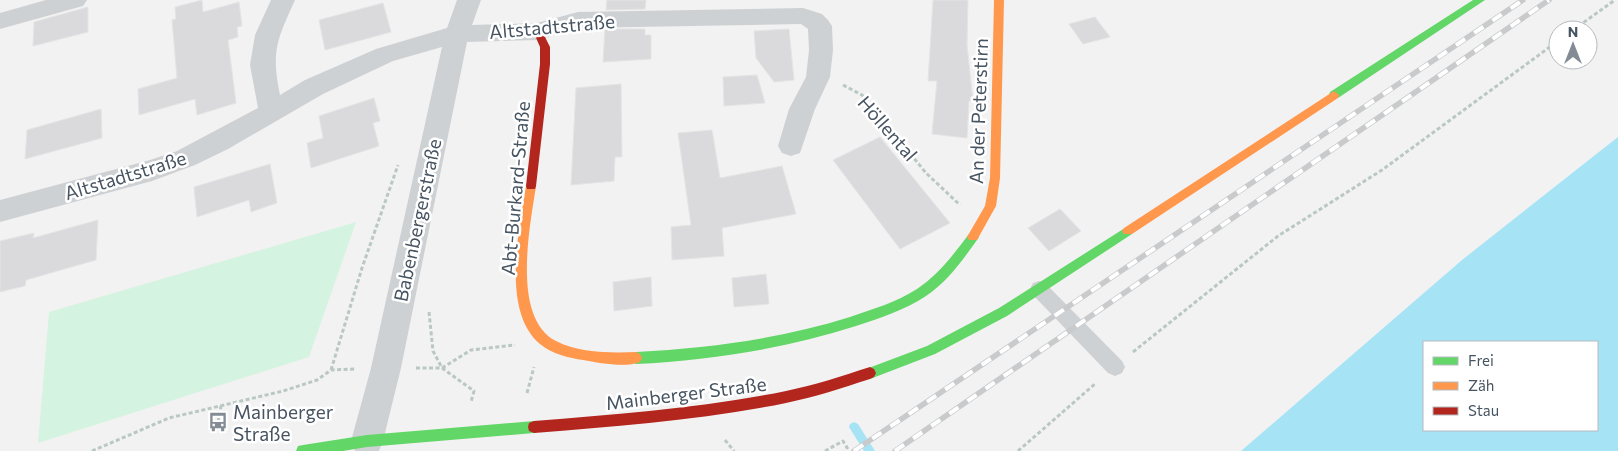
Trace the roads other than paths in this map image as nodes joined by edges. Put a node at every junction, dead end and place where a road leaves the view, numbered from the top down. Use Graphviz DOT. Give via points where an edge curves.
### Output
graph roads {
  1 [pos="75,0"];
  2 [pos="283,0"];
  3 [pos="469,0"];
  4 [pos="999,0"];
  5 [pos="1480,0"];
  6 [pos="789,8"];
  7 [pos="0,21"];
  8 [pos="538,31"];
  9 [pos="457,34"];
  10 [pos="272,112"];
  11 [pos="791,146"];
  12 [pos="0,211"];
  13 [pos="1039,289"];
  14 [pos="843,326"];
  15 [pos="1115,367"];
  16 [pos="367,441"];
  17 [pos="303,451"];
  1 -- 7 [label="street"];
  2 -- 10 [label="street" via="267,35 262,65"];
  3 -- 9 [label="street, Babenbergerstraße"];
  4 -- 14 [label="main road, An der Peterstirn" via="994,192 981,224 948,269 921,293 891,309"];
  5 -- 13 [label="main road, Mainberger Straße"];
  6 -- 8 [label="street, Altstadtstraße" via="578,20"];
  6 -- 11 [label="street" via="820,26 821,64"];
  8 -- 9 [label="street, Altstadtstraße"];
  8 -- 14 [label="main road, Abt-Burkard-Straße" via="545,47 545,64 523,255 524,295 530,319 545,340 566,350 594,357 637,358 760,344"];
  9 -- 10 [label="street, Altstadtstraße" via="356,66"];
  9 -- 16 [label="street, Babenbergerstraße" via="386,368"];
  10 -- 12 [label="street, Altstadtstraße" via="219,142 169,164"];
  13 -- 15 [label="lane"];
  13 -- 16 [label="main road, Mainberger Straße" via="931,350 847,381 785,398 714,411"];
  16 -- 17 [label="main road, Mainberger Straße"];
}
